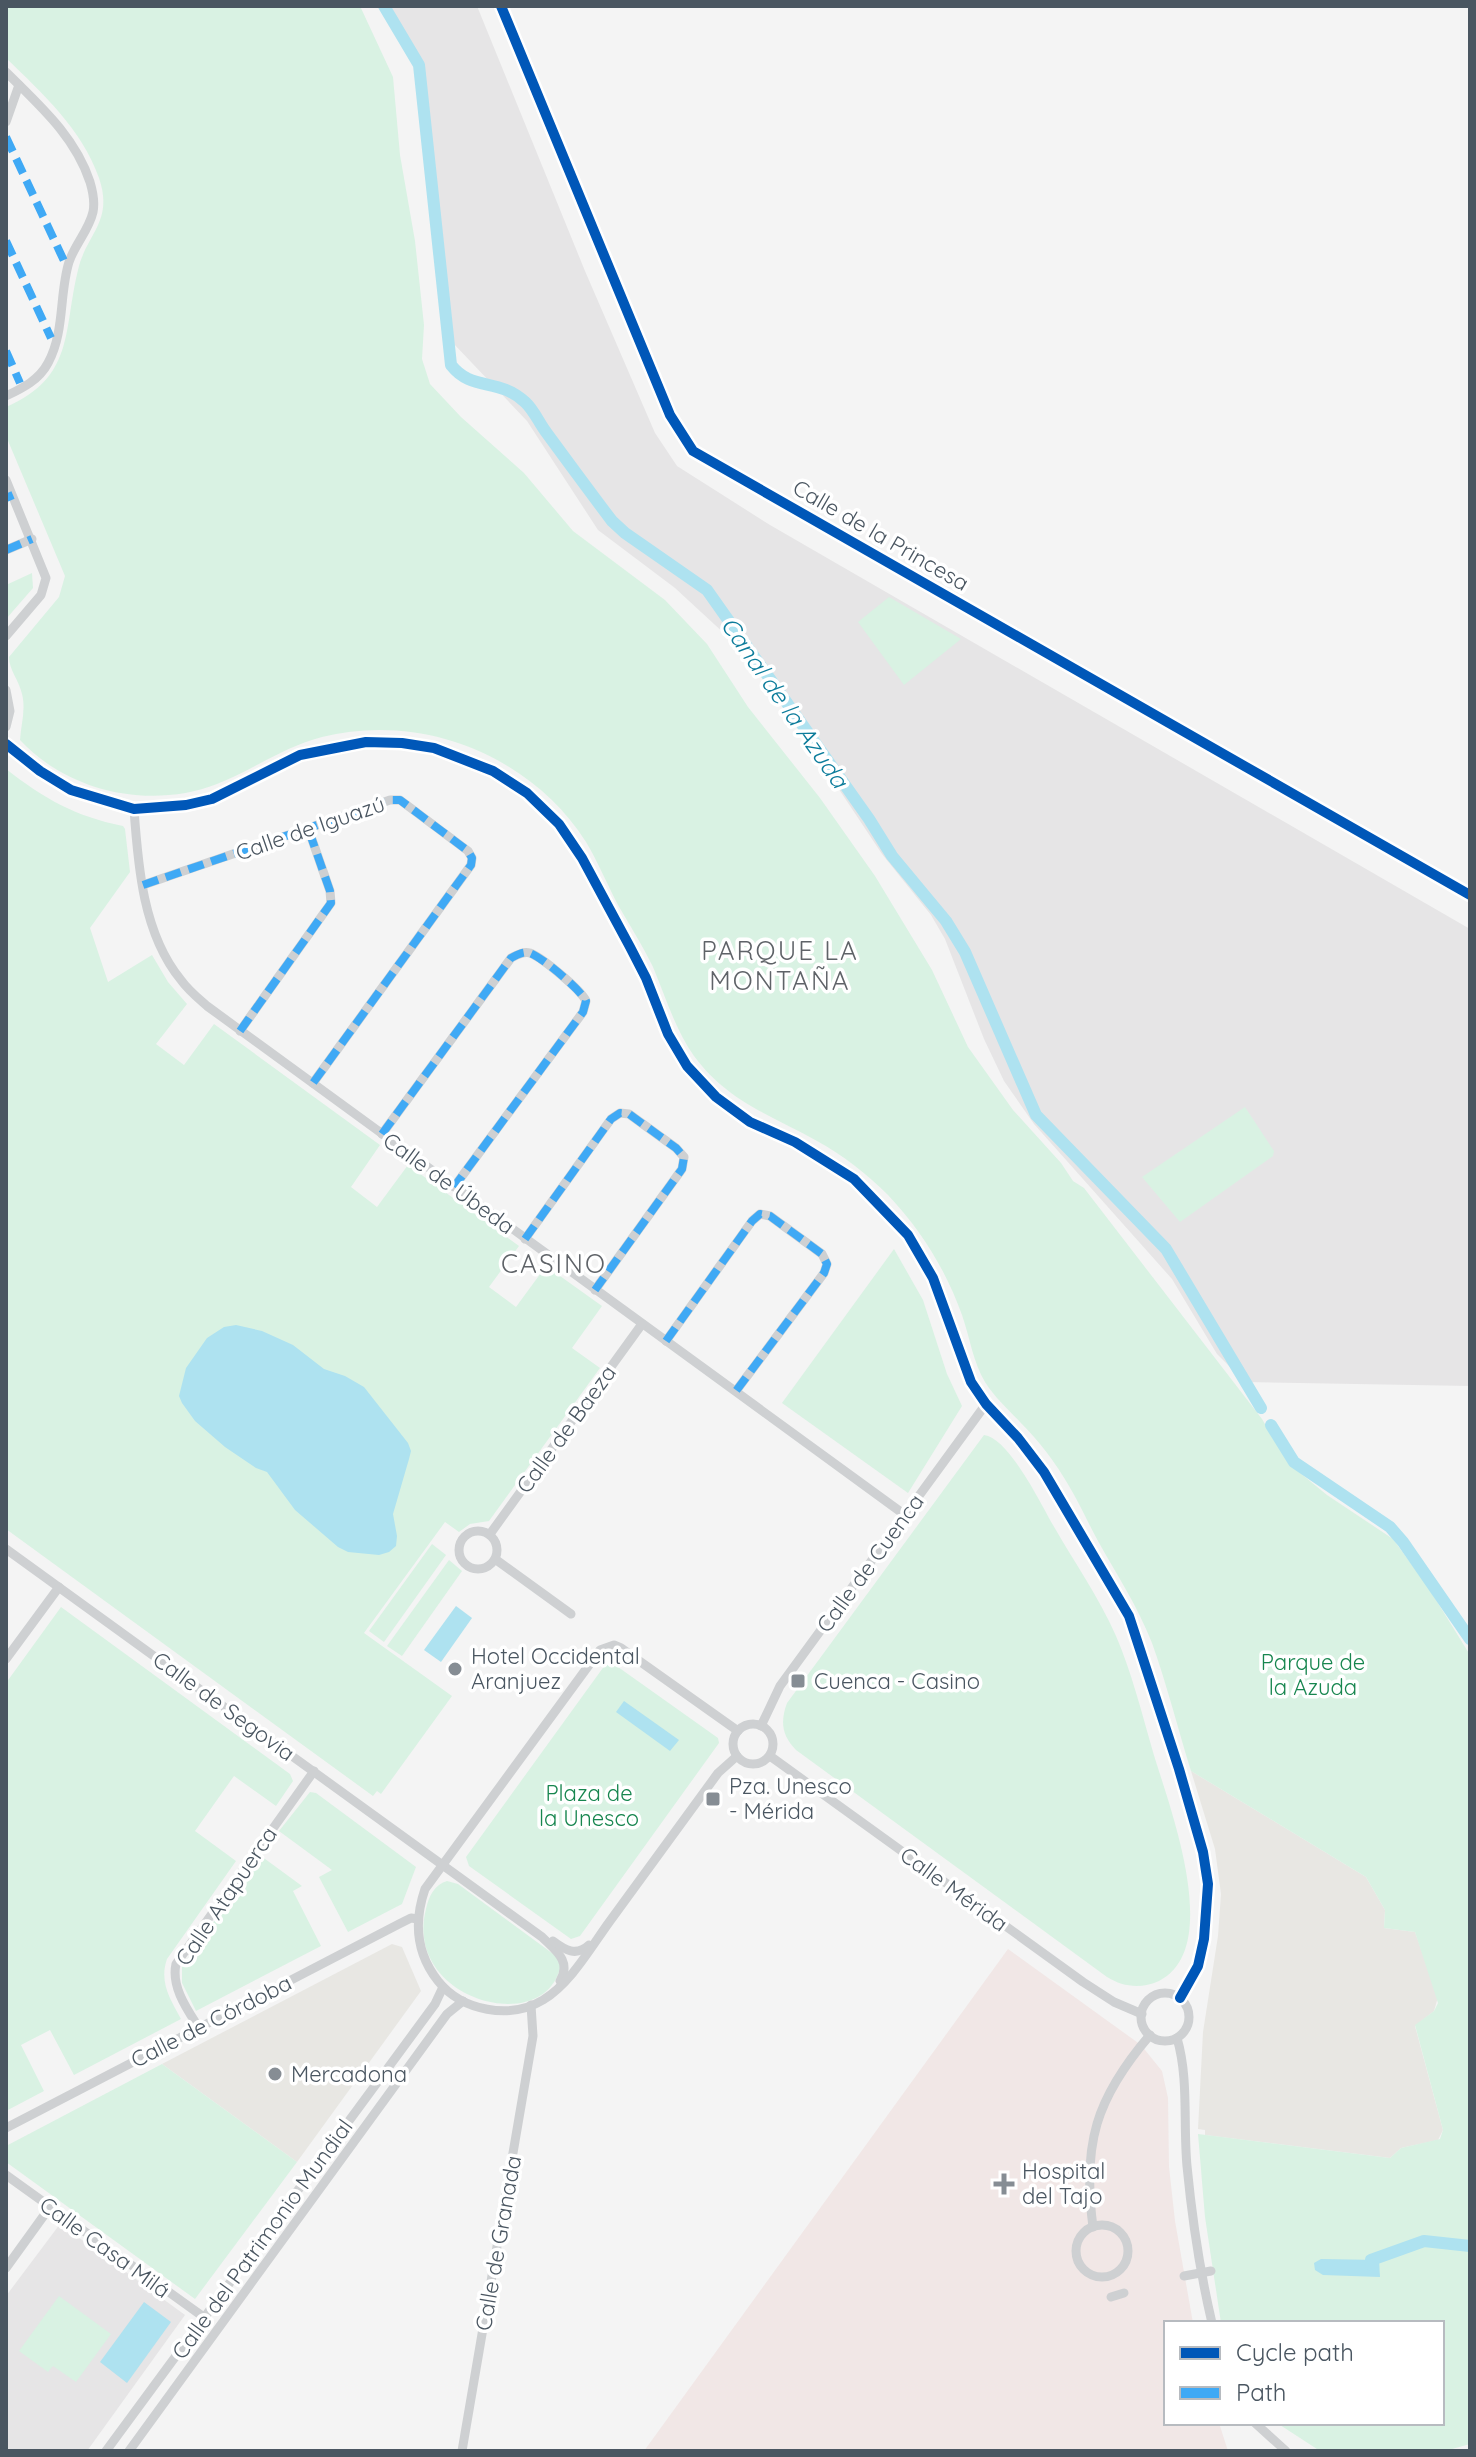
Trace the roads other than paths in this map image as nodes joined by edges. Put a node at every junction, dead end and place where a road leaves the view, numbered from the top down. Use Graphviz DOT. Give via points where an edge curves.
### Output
graph roads {
  1 [pos="501,6"];
  2 [pos="6,72"];
  3 [pos="19,85"];
  4 [pos="6,122"];
  5 [pos="6,396"];
  6 [pos="6,480"];
  7 [pos="9,497"];
  8 [pos="32,539"];
  9 [pos="6,550"];
  10 [pos="6,636"];
  11 [pos="6,690"];
  12 [pos="6,727"];
  13 [pos="6,744"];
  14 [pos="134,809"];
  15 [pos="308,828"];
  16 [pos="143,885"];
  17 [pos="1470,895"];
  18 [pos="240,1031"];
  19 [pos="313,1083"];
  20 [pos="382,1134"];
  21 [pos="454,1187"];
  22 [pos="525,1239"];
  23 [pos="595,1290"];
  24 [pos="642,1324"];
  25 [pos="666,1341"];
  26 [pos="736,1391"];
  27 [pos="986,1404"];
  28 [pos="905,1515"];
  29 [pos="490,1534"];
  30 [pos="6,1549"];
  31 [pos="495,1559"];
  32 [pos="59,1587"];
  33 [pos="571,1614"];
  34 [pos="6,1659"];
  35 [pos="761,1726"];
  36 [pos="738,1731"];
  37 [pos="737,1756"];
  38 [pos="770,1756"];
  39 [pos="314,1771"];
  40 [pos="442,1864"];
  41 [pos="429,1884"];
  42 [pos="479,1890"];
  43 [pos="418,1919"];
  44 [pos="601,1932"];
  45 [pos="546,1939"];
  46 [pos="443,1987"];
  47 [pos="553,1991"];
  48 [pos="1180,1998"];
  49 [pos="463,2001"];
  50 [pos="531,2005"];
  51 [pos="1142,2014"];
  52 [pos="199,2028"];
  53 [pos="1150,2035"];
  54 [pos="1177,2038"];
  55 [pos="6,2128"];
  56 [pos="6,2175"];
  57 [pos="50,2207"];
  58 [pos="1093,2227"];
  59 [pos="6,2268"];
  60 [pos="1207,2272"];
  61 [pos="1184,2276"];
  62 [pos="1124,2293"];
  63 [pos="1111,2297"];
  64 [pos="205,2318"];
  65 [pos="1212,2321"];
  66 [pos="1257,2425"];
  67 [pos="106,2451"];
  68 [pos="129,2451"];
  69 [pos="462,2451"];
  70 [pos="1286,2451"];
  1 -- 17 [label="street, Calle de la Princesa" via="670,415 693,451"];
  2 -- 3 [label="street"];
  3 -- 4 [label="street"];
  3 -- 5 [label="street" via="66,136 86,172 94,201 90,223 68,267 48,363 31,383"];
  6 -- 7 [label="street"];
  7 -- 8 [label="street"];
  8 -- 9 [label="street"];
  8 -- 10 [label="street" via="46,584"];
  11 -- 12 [label="street"];
  13 -- 14 [label="street" via="71,790"];
  14 -- 16 [label="street, Calle de Úbeda"];
  14 -- 27 [label="street" via="212,799 300,755 366,742 434,748 493,771 527,793 559,824 582,858 687,1066 750,1122 795,1142 854,1179 908,1235 933,1278 971,1382"];
  15 -- 16 [label="street, Calle de Iguazú"];
  15 -- 18 [label="street" via="331,903"];
  15 -- 19 [label="street, Calle de Iguazú" via="400,800 472,858"];
  16 -- 18 [label="street, Calle de Úbeda" via="149,917 180,979"];
  18 -- 19 [label="street, Calle de Úbeda"];
  19 -- 20 [label="street, Calle de Úbeda"];
  20 -- 21 [label="street, Calle de Úbeda"];
  20 -- 21 [label="street" via="511,958 531,953 581,991 586,1001 583,1012"];
  21 -- 22 [label="street, Calle de Úbeda"];
  22 -- 23 [label="street, Calle de Úbeda"];
  22 -- 23 [label="street" via="620,1113 676,1148 684,1157 682,1169"];
  23 -- 24 [label="street, Calle de Úbeda"];
  24 -- 25 [label="street, Calle de Úbeda"];
  24 -- 29 [label="street, Calle de Baeza"];
  25 -- 26 [label="street, Calle de Úbeda"];
  25 -- 26 [label="street" via="752,1221 760,1214 770,1216 822,1254 827,1264"];
  26 -- 28 [label="street, Calle de Úbeda"];
  27 -- 28 [label="street, Calle de Cuenca"];
  27 -- 48 [label="street" via="1044,1472 1129,1616 1141,1647 1208,1884 1198,1966"];
  28 -- 35 [label="street, Calle de Cuenca" via="780,1686"];
  29 -- 31 [label="street" via="497,1544"];
  29 -- 31 [label="street" via="468,1533 459,1551 474,1569"];
  30 -- 32 [label="street, Calle de Segovia"];
  31 -- 33 [label="street"];
  32 -- 34 [label="street"];
  32 -- 39 [label="street, Calle de Segovia"];
  35 -- 36 [label="street"];
  35 -- 38 [label="street" via="771,1735"];
  36 -- 37 [label="street" via="733,1743"];
  36 -- 40 [label="street" via="621,1648 606,1647 592,1658"];
  37 -- 38 [label="street" via="754,1764"];
  37 -- 44 [label="street" via="718,1773"];
  38 -- 51 [label="street, Calle Mérida" via="1083,1982"];
  39 -- 40 [label="street, Calle de Segovia"];
  39 -- 52 [label="street, Calle Atapuerca" via="176,1964 178,1989"];
  40 -- 41 [label="street"];
  40 -- 42 [label="street"];
  41 -- 42 [label="street" via="450,1877"];
  41 -- 43 [label="street"];
  42 -- 45 [label="street"];
  43 -- 46 [label="street" via="423,1957"];
  43 -- 52 [label="street, Calle de Córdoba" via="411,1918"];
  44 -- 45 [label="street" via="577,1952"];
  44 -- 47 [label="street"];
  45 -- 47 [label="street" via="565,1964"];
  46 -- 49 [label="street"];
  46 -- 64 [label="street, Calle del Patrimonio Mundial"];
  47 -- 50 [label="street"];
  48 -- 51 [label="street" via="1167,1993 1153,1997"];
  48 -- 54 [label="street" via="1189,2022"];
  49 -- 50 [label="street" via="495,2011"];
  49 -- 68 [label="street, Calle del Patrimonio Mundial" via="447,2014"];
  50 -- 69 [label="street, Calle de Granada" via="533,2036"];
  51 -- 53 [label="street"];
  52 -- 55 [label="street, Calle de Córdoba"];
  53 -- 54 [label="street" via="1163,2041"];
  53 -- 58 [label="street" via="1121,2070 1100,2113 1089,2179"];
  54 -- 60 [label="street" via="1183,2062 1187,2164"];
  56 -- 57 [label="street, Calle Casa Milá"];
  57 -- 59 [label="street"];
  57 -- 64 [label="street, Calle Casa Milá"];
  58 -- 58 [label="street" via="1078,2240 1076,2257 1086,2272 1111,2276 1128,2257 1126,2240 1114,2228"];
  60 -- 61 [label="street"];
  60 -- 65 [label="street"];
  62 -- 63 [label="street"];
  64 -- 67 [label="street, Calle del Patrimonio Mundial"];
  66 -- 70 [label="street"];
}
